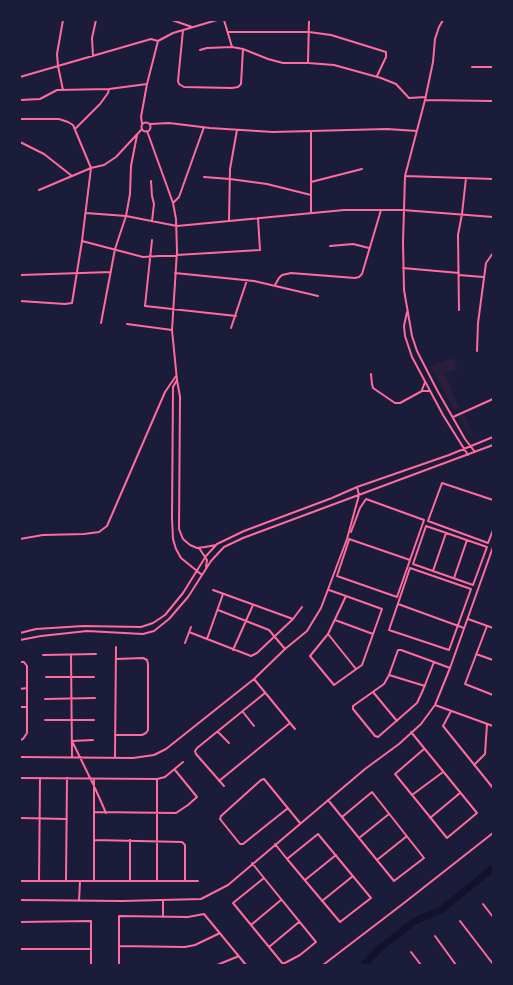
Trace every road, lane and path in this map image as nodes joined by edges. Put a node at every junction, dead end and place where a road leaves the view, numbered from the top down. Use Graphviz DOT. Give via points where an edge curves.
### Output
graph roads {
  1 [pos="63,20"];
  2 [pos="96,20"];
  3 [pos="172,20"];
  4 [pos="217,20"];
  5 [pos="224,20"];
  6 [pos="309,20"];
  7 [pos="443,20"];
  8 [pos="193,27"];
  9 [pos="183,30"];
  10 [pos="228,32"];
  11 [pos="309,32"];
  12 [pos="158,41"];
  13 [pos="232,47"];
  14 [pos="243,49"];
  15 [pos="200,50"];
  16 [pos="93,56"];
  17 [pos="308,63"];
  18 [pos="58,66"];
  19 [pos="472,67"];
  20 [pos="493,67"];
  21 [pos="20,76"];
  22 [pos="377,77"];
  23 [pos="147,84"];
  24 [pos="109,89"];
  25 [pos="63,90"];
  26 [pos="426,97"];
  27 [pos="20,100"];
  28 [pos="425,100"];
  29 [pos="493,101"];
  30 [pos="20,119"];
  31 [pos="142,123"];
  32 [pos="150,124"];
  33 [pos="204,127"];
  34 [pos="75,129"];
  35 [pos="142,129"];
  36 [pos="237,130"];
  37 [pos="147,131"];
  38 [pos="311,131"];
  39 [pos="417,131"];
  40 [pos="137,135"];
  41 [pos="20,142"];
  42 [pos="91,168"];
  43 [pos="362,169"];
  44 [pos="72,176"];
  45 [pos="405,176"];
  46 [pos="204,177"];
  47 [pos="466,178"];
  48 [pos="230,179"];
  49 [pos="493,180"];
  50 [pos="151,181"];
  51 [pos="311,182"];
  52 [pos="39,190"];
  53 [pos="311,194"];
  54 [pos="173,203"];
  55 [pos="381,210"];
  56 [pos="403,210"];
  57 [pos="86,213"];
  58 [pos="311,213"];
  59 [pos="462,214"];
  60 [pos="126,216"];
  61 [pos="258,217"];
  62 [pos="493,217"];
  63 [pos="229,220"];
  64 [pos="152,221"];
  65 [pos="177,226"];
  66 [pos="152,240"];
  67 [pos="82,241"];
  68 [pos="330,246"];
  69 [pos="369,248"];
  70 [pos="115,249"];
  71 [pos="493,253"];
  72 [pos="176,255"];
  73 [pos="151,257"];
  74 [pos="403,268"];
  75 [pos="111,272"];
  76 [pos="76,273"];
  77 [pos="175,273"];
  78 [pos="459,274"];
  79 [pos="20,275"];
  80 [pos="484,277"];
  81 [pos="247,280"];
  82 [pos="275,285"];
  83 [pos="318,296"];
  84 [pos="20,301"];
  85 [pos="173,308"];
  86 [pos="459,310"];
  87 [pos="407,311"];
  88 [pos="236,316"];
  89 [pos="101,323"];
  90 [pos="127,324"];
  91 [pos="231,328"];
  92 [pos="172,330"];
  93 [pos="476,351"];
  94 [pos="371,374"];
  95 [pos="177,375"];
  96 [pos="177,380"];
  97 [pos="425,382"];
  98 [pos="433,383"];
  99 [pos="428,386"];
  100 [pos="422,390"];
  101 [pos="430,391"];
  102 [pos="493,399"];
  103 [pos="453,417"];
  104 [pos="493,437"];
  105 [pos="493,445"];
  106 [pos="471,446"];
  107 [pos="464,449"];
  108 [pos="475,452"];
  109 [pos="468,455"];
  110 [pos="357,487"];
  111 [pos="359,494"];
  112 [pos="493,500"];
  113 [pos="493,530"];
  114 [pos="351,532"];
  115 [pos="446,533"];
  116 [pos="20,539"];
  117 [pos="348,539"];
  118 [pos="467,540"];
  119 [pos="217,544"];
  120 [pos="493,547"];
  121 [pos="198,548"];
  122 [pos="206,557"];
  123 [pos="410,560"];
  124 [pos="481,564"];
  125 [pos="486,566"];
  126 [pos="206,569"];
  127 [pos="479,569"];
  128 [pos="196,571"];
  129 [pos="433,571"];
  130 [pos="484,571"];
  131 [pos="202,575"];
  132 [pos="454,578"];
  133 [pos="213,590"];
  134 [pos="329,590"];
  135 [pos="224,594"];
  136 [pos="346,596"];
  137 [pos="398,604"];
  138 [pos="253,605"];
  139 [pos="302,606"];
  140 [pos="218,610"];
  141 [pos="293,619"];
  142 [pos="468,619"];
  143 [pos="335,620"];
  144 [pos="247,621"];
  145 [pos="458,626"];
  146 [pos="486,626"];
  147 [pos="191,627"];
  148 [pos="464,628"];
  149 [pos="493,628"];
  150 [pos="189,632"];
  151 [pos="20,633"];
  152 [pos="328,634"];
  153 [pos="373,634"];
  154 [pos="274,636"];
  155 [pos="20,640"];
  156 [pos="206,640"];
  157 [pos="184,643"];
  158 [pos="116,647"];
  159 [pos="285,649"];
  160 [pos="233,650"];
  161 [pos="96,654"];
  162 [pos="476,654"];
  163 [pos="43,655"];
  164 [pos="70,655"];
  165 [pos="116,659"];
  166 [pos="493,660"];
  167 [pos="20,662"];
  168 [pos="434,662"];
  169 [pos="450,668"];
  170 [pos="356,669"];
  171 [pos="389,675"];
  172 [pos="46,677"];
  173 [pos="71,677"];
  174 [pos="94,677"];
  175 [pos="254,679"];
  176 [pos="425,686"];
  177 [pos="27,688"];
  178 [pos="20,689"];
  179 [pos="373,692"];
  180 [pos="265,693"];
  181 [pos="493,695"];
  182 [pos="71,698"];
  183 [pos="95,698"];
  184 [pos="45,699"];
  185 [pos="435,705"];
  186 [pos="20,707"];
  187 [pos="27,707"];
  188 [pos="451,711"];
  189 [pos="243,712"];
  190 [pos="45,720"];
  191 [pos="72,720"];
  192 [pos="94,720"];
  193 [pos="397,721"];
  194 [pos="290,724"];
  195 [pos="486,724"];
  196 [pos="254,726"];
  197 [pos="493,726"];
  198 [pos="295,729"];
  199 [pos="218,732"];
  200 [pos="412,732"];
  201 [pos="115,735"];
  202 [pos="20,740"];
  203 [pos="94,740"];
  204 [pos="72,741"];
  205 [pos="229,743"];
  206 [pos="424,748"];
  207 [pos="20,757"];
  208 [pos="72,757"];
  209 [pos="80,757"];
  210 [pos="115,757"];
  211 [pos="183,762"];
  212 [pos="474,764"];
  213 [pos="175,770"];
  214 [pos="443,772"];
  215 [pos="20,778"];
  216 [pos="40,778"];
  217 [pos="67,778"];
  218 [pos="90,779"];
  219 [pos="94,779"];
  220 [pos="157,779"];
  221 [pos="219,780"];
  222 [pos="94,786"];
  223 [pos="224,786"];
  224 [pos="493,788"];
  225 [pos="460,793"];
  226 [pos="412,795"];
  227 [pos="328,800"];
  228 [pos="288,808"];
  229 [pos="94,812"];
  230 [pos="106,813"];
  231 [pos="157,813"];
  232 [pos="390,814"];
  233 [pos="342,816"];
  234 [pos="20,818"];
  235 [pos="430,818"];
  236 [pos="40,819"];
  237 [pos="67,819"];
  238 [pos="300,823"];
  239 [pos="493,833"];
  240 [pos="407,836"];
  241 [pos="359,838"];
  242 [pos="94,840"];
  243 [pos="130,840"];
  244 [pos="157,840"];
  245 [pos="275,844"];
  246 [pos="336,855"];
  247 [pos="287,859"];
  248 [pos="377,860"];
  249 [pos="252,864"];
  250 [pos="353,876"];
  251 [pos="264,878"];
  252 [pos="20,880"];
  253 [pos="305,880"];
  254 [pos="40,881"];
  255 [pos="66,881"];
  256 [pos="80,881"];
  257 [pos="94,881"];
  258 [pos="130,881"];
  259 [pos="157,881"];
  260 [pos="185,881"];
  261 [pos="198,881"];
  262 [pos="20,900"];
  263 [pos="163,900"];
  264 [pos="281,900"];
  265 [pos="79,901"];
  266 [pos="322,901"];
  267 [pos="483,904"];
  268 [pos="163,917"];
  269 [pos="493,917"];
  270 [pos="460,921"];
  271 [pos="20,922"];
  272 [pos="299,922"];
  273 [pos="251,925"];
  274 [pos="220,933"];
  275 [pos="435,936"];
  276 [pos="119,946"];
  277 [pos="269,947"];
  278 [pos="20,949"];
  279 [pos="91,949"];
  280 [pos="411,952"];
  281 [pos="239,956"];
  282 [pos="493,964"];
  283 [pos="90,965"];
  284 [pos="119,965"];
  285 [pos="217,965"];
  286 [pos="246,965"];
  287 [pos="324,965"];
  288 [pos="422,965"];
  289 [pos="456,965"];
  1 -- 18 [label="street" via="56,54"];
  2 -- 16 [label="street" via="92,38"];
  3 -- 8 [label="street"];
  4 -- 8 [label="street"];
  5 -- 10 [label="street"];
  6 -- 11 [label="street"];
  7 -- 26 [label="street" via="435,39"];
  8 -- 9 [label="street"];
  9 -- 12 [label="street"];
  9 -- 14 [label="street" via="178,84 184,87 238,87 241,84"];
  10 -- 11 [label="street"];
  10 -- 13 [label="street"];
  11 -- 17 [label="street"];
  11 -- 22 [label="street" via="331,35 386,52 386,58"];
  12 -- 16 [label="street" via="151,39"];
  12 -- 23 [label="street"];
  13 -- 14 [label="street"];
  13 -- 15 [label="street"];
  14 -- 17 [label="street" via="268,59"];
  16 -- 18 [label="street"];
  17 -- 22 [label="street" via="334,65"];
  18 -- 21 [label="street"];
  18 -- 25 [label="street"];
  19 -- 20 [label="street"];
  22 -- 26 [label="street" via="396,84 409,98"];
  23 -- 24 [label="street"];
  23 -- 31 [label="street"];
  24 -- 25 [label="street"];
  24 -- 34 [label="street" via="100,104"];
  25 -- 27 [label="street" via="57,90 40,99"];
  26 -- 28 [label="street"];
  28 -- 29 [label="street"];
  28 -- 39 [label="street"];
  30 -- 34 [label="street" via="59,119 68,122"];
  31 -- 32 [label="street"];
  31 -- 35 [label="street"];
  32 -- 33 [label="street" via="169,123"];
  32 -- 37 [label="street"];
  33 -- 36 [label="street"];
  33 -- 54 [label="street" via="179,197"];
  34 -- 42 [label="street"];
  35 -- 37 [label="street"];
  35 -- 40 [label="street"];
  36 -- 38 [label="street"];
  36 -- 48 [label="street"];
  37 -- 54 [label="street"];
  38 -- 39 [label="street"];
  38 -- 51 [label="street"];
  39 -- 45 [label="street"];
  40 -- 42 [label="street" via="116,157 104,165"];
  40 -- 60 [label="street"];
  41 -- 44 [label="street" via="44,154"];
  42 -- 44 [label="street"];
  42 -- 57 [label="street"];
  43 -- 51 [label="street"];
  44 -- 52 [label="street"];
  45 -- 47 [label="street"];
  45 -- 56 [label="street"];
  46 -- 48 [label="street"];
  47 -- 49 [label="street"];
  47 -- 59 [label="street"];
  48 -- 53 [label="street"];
  48 -- 63 [label="street"];
  50 -- 64 [label="street" via="154,204"];
  51 -- 53 [label="street"];
  53 -- 58 [label="street"];
  54 -- 65 [label="street"];
  55 -- 56 [label="street"];
  55 -- 58 [label="street"];
  55 -- 69 [label="street"];
  56 -- 59 [label="street"];
  56 -- 74 [label="street"];
  57 -- 60 [label="street"];
  57 -- 67 [label="street"];
  58 -- 61 [label="street"];
  59 -- 62 [label="street"];
  59 -- 78 [label="street" via="458,235"];
  60 -- 64 [label="street"];
  60 -- 70 [label="street"];
  61 -- 63 [label="street"];
  61 -- 72 [label="street" via="260,250"];
  63 -- 65 [label="street"];
  64 -- 65 [label="street"];
  65 -- 72 [label="street"];
  66 -- 73 [label="street"];
  67 -- 70 [label="street"];
  67 -- 76 [label="street"];
  68 -- 69 [label="street" via="353,244"];
  69 -- 82 [label="street" via="359,277 291,273 282,275"];
  70 -- 73 [label="street"];
  70 -- 75 [label="street"];
  71 -- 80 [label="street" via="486,263"];
  72 -- 73 [label="street"];
  72 -- 77 [label="street"];
  73 -- 85 [label="street" via="146,306"];
  74 -- 78 [label="street"];
  74 -- 87 [label="street"];
  75 -- 76 [label="street"];
  75 -- 89 [label="street"];
  76 -- 79 [label="street"];
  76 -- 84 [label="street" via="73,300 69,304"];
  77 -- 81 [label="street"];
  77 -- 85 [label="street"];
  78 -- 80 [label="street"];
  78 -- 86 [label="street"];
  80 -- 93 [label="street"];
  81 -- 82 [label="street"];
  81 -- 88 [label="street"];
  82 -- 83 [label="street"];
  85 -- 88 [label="street"];
  85 -- 92 [label="street"];
  87 -- 97 [label="street" via="405,336"];
  87 -- 98 [label="street" via="417,351"];
  88 -- 91 [label="street"];
  90 -- 92 [label="street"];
  92 -- 95 [label="street"];
  94 -- 100 [label="street" via="373,388 395,403 400,403"];
  95 -- 96 [label="street"];
  95 -- 116 [label="street" via="165,392 107,526 99,532"];
  96 -- 121 [label="street" via="180,397 180,529 183,539"];
  96 -- 128 [label="street" via="173,387 173,538 181,558"];
  97 -- 99 [label="street"];
  97 -- 100 [label="street"];
  98 -- 99 [label="street"];
  98 -- 103 [label="street"];
  99 -- 101 [label="street"];
  100 -- 101 [label="street"];
  101 -- 107 [label="street"];
  102 -- 103 [label="street"];
  103 -- 106 [label="street"];
  104 -- 106 [label="street"];
  105 -- 108 [label="street"];
  106 -- 107 [label="street"];
  106 -- 108 [label="street"];
  107 -- 109 [label="street"];
  107 -- 110 [label="street"];
  108 -- 109 [label="street"];
  109 -- 111 [label="street"];
  110 -- 111 [label="street"];
  110 -- 119 [label="street"];
  111 -- 117 [label="street"];
  111 -- 126 [label="street" via="224,547"];
  112 -- 113 [label="street" via="442,483 428,521 488,543"];
  114 -- 123 [label="street" via="366,499 423,519"];
  115 -- 118 [label="street"];
  115 -- 129 [label="street"];
  115 -- 129 [label="street" via="426,526 413,564"];
  117 -- 123 [label="street"];
  117 -- 123 [label="street" via="337,576 397,598"];
  117 -- 134 [label="street"];
  118 -- 124 [label="street" via="487,547"];
  118 -- 132 [label="street"];
  119 -- 121 [label="street"];
  119 -- 122 [label="street"];
  120 -- 125 [label="street"];
  121 -- 122 [label="street"];
  122 -- 126 [label="street"];
  122 -- 128 [label="street"];
  124 -- 125 [label="street"];
  124 -- 127 [label="street"];
  125 -- 130 [label="street"];
  126 -- 131 [label="street"];
  127 -- 130 [label="street"];
  127 -- 132 [label="street" via="473,585"];
  128 -- 131 [label="street"];
  128 -- 151 [label="street" via="183,593 164,615 141,627 83,626 36,629"];
  129 -- 132 [label="street"];
  130 -- 142 [label="street"];
  131 -- 155 [label="street" via="184,603 154,631 144,634 87,631"];
  133 -- 135 [label="street"];
  134 -- 136 [label="street"];
  134 -- 159 [label="street" via="307,631"];
  135 -- 138 [label="street"];
  135 -- 140 [label="street"];
  136 -- 143 [label="street"];
  136 -- 153 [label="street" via="382,609"];
  137 -- 145 [label="street"];
  137 -- 145 [label="street" via="388,630 449,650"];
  137 -- 145 [label="street" via="410,568 471,589"];
  138 -- 141 [label="street"];
  138 -- 144 [label="street"];
  139 -- 141 [label="street"];
  140 -- 144 [label="street"];
  140 -- 156 [label="street"];
  141 -- 154 [label="street"];
  142 -- 146 [label="street"];
  142 -- 148 [label="street"];
  143 -- 152 [label="street"];
  143 -- 153 [label="street"];
  144 -- 154 [label="street" via="269,630"];
  144 -- 160 [label="street"];
  145 -- 148 [label="street"];
  146 -- 149 [label="street"];
  146 -- 162 [label="street"];
  147 -- 150 [label="street"];
  148 -- 169 [label="street"];
  150 -- 156 [label="street"];
  150 -- 157 [label="street"];
  152 -- 170 [label="street"];
  152 -- 170 [label="street" via="310,656 334,685"];
  153 -- 170 [label="street" via="362,665"];
  154 -- 159 [label="street"];
  154 -- 160 [label="street" via="251,656"];
  156 -- 160 [label="street"];
  158 -- 165 [label="street"];
  159 -- 175 [label="street"];
  161 -- 164 [label="street"];
  162 -- 166 [label="street"];
  162 -- 181 [label="street" via="464,684"];
  163 -- 164 [label="street"];
  164 -- 173 [label="street"];
  165 -- 201 [label="street"];
  165 -- 201 [label="street" via="147,660 148,730 142,735"];
  167 -- 177 [label="street" via="27,666"];
  168 -- 169 [label="street"];
  168 -- 171 [label="street" via="398,650"];
  168 -- 176 [label="street"];
  169 -- 185 [label="street"];
  171 -- 176 [label="street"];
  171 -- 179 [label="street" via="384,684"];
  172 -- 173 [label="street"];
  173 -- 174 [label="street"];
  173 -- 182 [label="street"];
  175 -- 180 [label="street"];
  175 -- 210 [label="street" via="166,749 154,755"];
  176 -- 193 [label="street" via="417,703"];
  177 -- 178 [label="street"];
  177 -- 187 [label="street"];
  179 -- 193 [label="street"];
  179 -- 193 [label="street" via="353,709 375,736 378,737"];
  180 -- 189 [label="street"];
  180 -- 194 [label="street"];
  182 -- 183 [label="street"];
  182 -- 184 [label="street"];
  182 -- 191 [label="street"];
  185 -- 188 [label="street"];
  185 -- 200 [label="street"];
  186 -- 187 [label="street"];
  187 -- 202 [label="street" via="27,733"];
  188 -- 195 [label="street"];
  188 -- 212 [label="street" via="444,726"];
  189 -- 196 [label="street"];
  189 -- 199 [label="street"];
  190 -- 191 [label="street"];
  191 -- 192 [label="street"];
  191 -- 204 [label="street"];
  194 -- 198 [label="street"];
  194 -- 221 [label="street"];
  195 -- 197 [label="street"];
  195 -- 212 [label="street" via="484,754"];
  199 -- 205 [label="street"];
  199 -- 221 [label="street" via="195,751"];
  200 -- 206 [label="street"];
  200 -- 227 [label="street"];
  201 -- 210 [label="street"];
  203 -- 204 [label="street"];
  204 -- 208 [label="street"];
  204 -- 209 [label="street"];
  206 -- 214 [label="street"];
  206 -- 226 [label="street" via="395,774"];
  207 -- 208 [label="street"];
  208 -- 209 [label="street"];
  209 -- 210 [label="street"];
  209 -- 218 [label="street"];
  211 -- 213 [label="street"];
  212 -- 224 [label="street"];
  213 -- 220 [label="street"];
  213 -- 231 [label="street" via="197,797 176,813"];
  214 -- 225 [label="street"];
  214 -- 226 [label="street"];
  215 -- 216 [label="street"];
  216 -- 217 [label="street"];
  216 -- 236 [label="street"];
  217 -- 218 [label="street"];
  217 -- 237 [label="street"];
  218 -- 219 [label="street"];
  218 -- 222 [label="street"];
  219 -- 220 [label="street"];
  219 -- 222 [label="street"];
  220 -- 231 [label="street"];
  221 -- 223 [label="street"];
  222 -- 229 [label="street"];
  222 -- 230 [label="street"];
  225 -- 235 [label="street"];
  225 -- 235 [label="street" via="476,814 447,838"];
  226 -- 235 [label="street"];
  227 -- 233 [label="street"];
  227 -- 238 [label="street"];
  228 -- 228 [label="street" via="264,780 261,780 220,816 220,819 240,844 243,844"];
  228 -- 238 [label="street"];
  229 -- 230 [label="street"];
  229 -- 242 [label="street"];
  230 -- 231 [label="street"];
  231 -- 244 [label="street"];
  232 -- 233 [label="street" via="372,792"];
  232 -- 240 [label="street"];
  232 -- 241 [label="street"];
  233 -- 241 [label="street"];
  234 -- 236 [label="street"];
  236 -- 237 [label="street"];
  236 -- 254 [label="street"];
  237 -- 255 [label="street"];
  238 -- 245 [label="street"];
  239 -- 287 [label="street"];
  240 -- 248 [label="street"];
  240 -- 248 [label="street" via="424,858 394,881"];
  241 -- 248 [label="street"];
  242 -- 243 [label="street"];
  242 -- 257 [label="street"];
  243 -- 244 [label="street"];
  243 -- 258 [label="street"];
  244 -- 259 [label="street"];
  244 -- 260 [label="street" via="182,842 185,845"];
  245 -- 247 [label="street"];
  245 -- 249 [label="street"];
  246 -- 247 [label="street" via="318,834"];
  246 -- 250 [label="street"];
  246 -- 253 [label="street"];
  247 -- 253 [label="street"];
  249 -- 251 [label="street"];
  249 -- 263 [label="street" via="228,885 201,900"];
  250 -- 266 [label="street"];
  250 -- 266 [label="street" via="371,898 340,922"];
  251 -- 264 [label="street"];
  251 -- 273 [label="street" via="233,903"];
  252 -- 254 [label="street"];
  253 -- 266 [label="street"];
  254 -- 255 [label="street"];
  255 -- 256 [label="street"];
  256 -- 257 [label="street"];
  256 -- 265 [label="street"];
  257 -- 258 [label="street"];
  258 -- 259 [label="street"];
  259 -- 260 [label="street"];
  260 -- 261 [label="street"];
  262 -- 265 [label="street"];
  263 -- 265 [label="street"];
  263 -- 268 [label="street"];
  264 -- 272 [label="street"];
  264 -- 273 [label="street"];
  267 -- 269 [label="street"];
  268 -- 274 [label="street" via="204,914"];
  268 -- 276 [label="street" via="119,916"];
  270 -- 282 [label="street"];
  271 -- 279 [label="street" via="91,921"];
  272 -- 277 [label="street"];
  272 -- 277 [label="street" via="316,942 283,964"];
  273 -- 277 [label="street"];
  274 -- 276 [label="street" via="185,947"];
  274 -- 281 [label="street"];
  275 -- 289 [label="street"];
  276 -- 284 [label="street"];
  278 -- 279 [label="street"];
  279 -- 283 [label="street"];
  280 -- 288 [label="street"];
  281 -- 285 [label="street"];
  281 -- 286 [label="street"];
}
